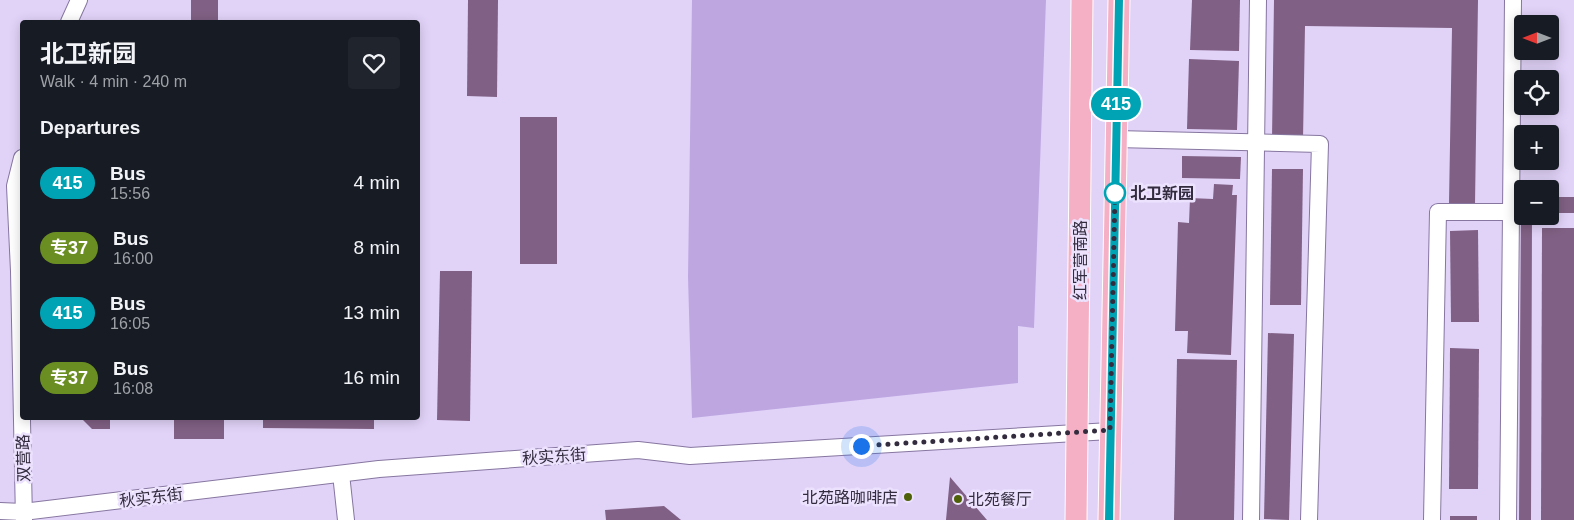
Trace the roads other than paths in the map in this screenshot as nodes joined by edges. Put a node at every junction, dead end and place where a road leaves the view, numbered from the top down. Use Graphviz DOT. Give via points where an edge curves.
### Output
graph roads {
  1 [pos="79,0"];
  2 [pos="1082,0"];
  3 [pos="1119,0"];
  4 [pos="1258,0"];
  5 [pos="1513,0"];
  6 [pos="70,20"];
  7 [pos="1116,139"];
  8 [pos="1256,142"];
  9 [pos="20,167"];
  10 [pos="1510,212"];
  11 [pos="20,339"];
  12 [pos="1078,372"];
  13 [pos="1111,372"];
  14 [pos="21,420"];
  15 [pos="1110,430"];
  16 [pos="1077,433"];
  17 [pos="341,474"];
  18 [pos="0,512"];
  19 [pos="23,516"];
  20 [pos="346,520"];
  21 [pos="1076,520"];
  22 [pos="1109,520"];
  23 [pos="1251,520"];
  24 [pos="1309,520"];
  25 [pos="1432,520"];
  26 [pos="1508,520"];
  1 -- 6 [label="street"];
  2 -- 12 [label="main road, 红军营南路"];
  3 -- 7 [label="main road, 红军营南路"];
  4 -- 8 [label="street"];
  5 -- 10 [label="street"];
  7 -- 8 [label="street"];
  7 -- 13 [label="main road, 红军营南路"];
  8 -- 23 [label="street"];
  8 -- 24 [label="street" via="1320,144"];
  9 -- 11 [label="street, 双营路" via="16,186"];
  10 -- 25 [label="street" via="1438,212"];
  10 -- 26 [label="street"];
  12 -- 13 [label="main road" via="1097,376"];
  12 -- 16 [label="main road, 红军营南路"];
  13 -- 15 [label="main road, 红军营南路"];
  14 -- 19 [label="street, 双营路"];
  15 -- 16 [label="street, 秋实东街"];
  15 -- 22 [label="main road, 红军营南路"];
  16 -- 17 [label="street, 秋实东街" via="690,456 638,450"];
  16 -- 21 [label="main road, 红军营南路"];
  17 -- 19 [label="street, 秋实东街"];
  17 -- 20 [label="street"];
  18 -- 19 [label="street, 秋实东街"];
}
